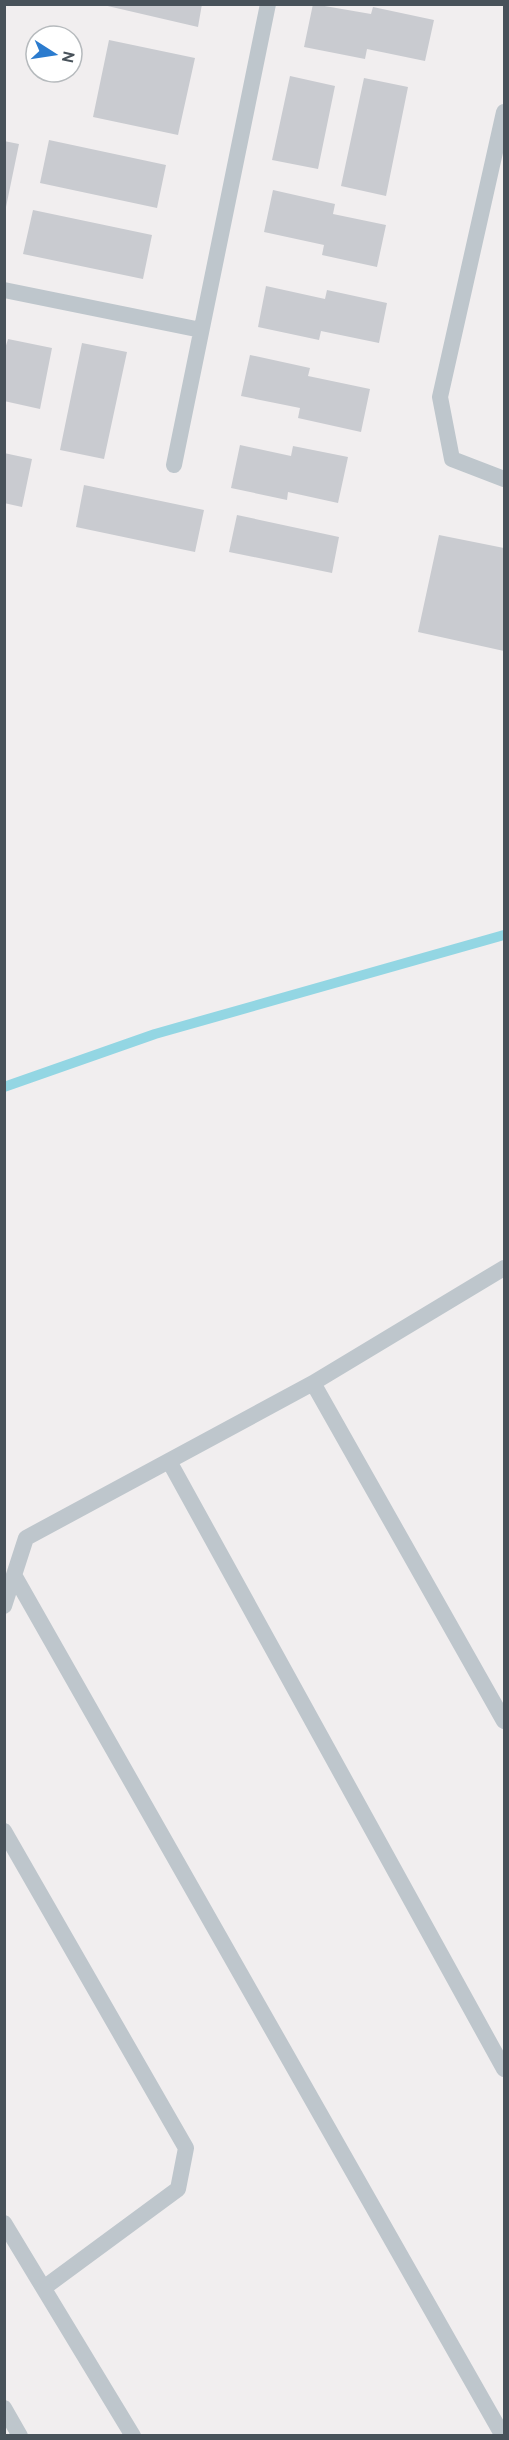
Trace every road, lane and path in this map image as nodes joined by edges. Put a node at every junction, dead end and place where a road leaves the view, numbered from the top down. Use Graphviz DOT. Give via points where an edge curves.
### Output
graph roads {
  1 [pos="268,4"];
  2 [pos="504,112"];
  3 [pos="4,290"];
  4 [pos="201,330"];
  5 [pos="174,465"];
  6 [pos="504,479"];
  7 [pos="503,1272"];
  8 [pos="313,1383"];
  9 [pos="169,1461"];
  10 [pos="14,1575"];
  11 [pos="4,1606"];
  12 [pos="504,1721"];
  13 [pos="4,1831"];
  14 [pos="504,2069"];
  15 [pos="4,2223"];
  16 [pos="45,2287"];
  17 [pos="4,2408"];
  18 [pos="20,2436"];
  19 [pos="133,2436"];
  20 [pos="503,2436"];
  1 -- 4 [label="lane"];
  2 -- 6 [label="lane" via="440,397 452,459"];
  3 -- 4 [label="lane"];
  4 -- 5 [label="lane"];
  7 -- 8 [label="lane"];
  8 -- 9 [label="lane"];
  8 -- 12 [label="lane"];
  9 -- 10 [label="lane" via="26,1538"];
  9 -- 14 [label="lane"];
  10 -- 11 [label="lane"];
  10 -- 20 [label="lane"];
  13 -- 16 [label="lane" via="186,2148 178,2189"];
  15 -- 16 [label="lane"];
  16 -- 19 [label="lane"];
  17 -- 18 [label="lane"];
}
